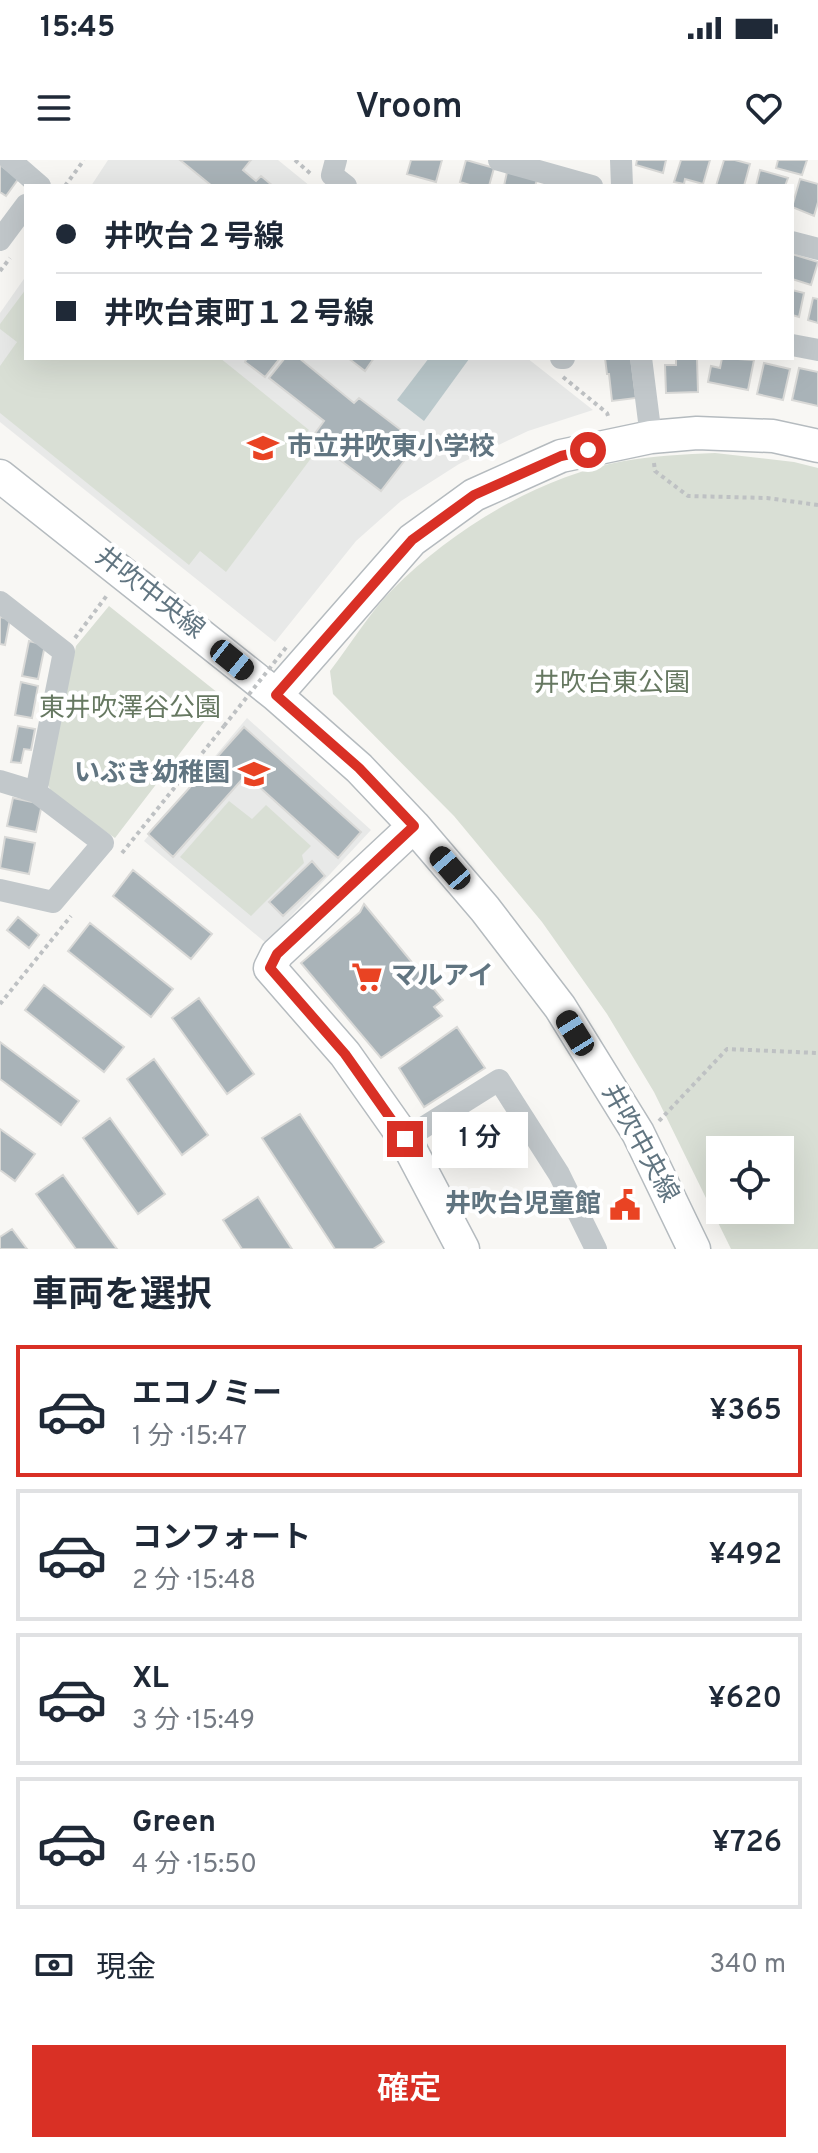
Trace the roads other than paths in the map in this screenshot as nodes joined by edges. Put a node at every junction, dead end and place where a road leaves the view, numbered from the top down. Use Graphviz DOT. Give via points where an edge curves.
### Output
graph roads {
  1 [pos="10,160"];
  2 [pos="336,160"];
  3 [pos="499,160"];
  4 [pos="621,160"];
  5 [pos="38,184"];
  6 [pos="343,184"];
  7 [pos="585,184"];
  8 [pos="622,184"];
  9 [pos="24,208"];
  10 [pos="0,240"];
  11 [pos="794,243"];
  12 [pos="818,249"];
  13 [pos="794,345"];
  14 [pos="818,350"];
  15 [pos="641,360"];
  16 [pos="651,437"];
  17 [pos="818,446"];
  18 [pos="0,476"];
  19 [pos="0,602"];
  20 [pos="276,695"];
  21 [pos="0,781"];
  22 [pos="36,792"];
  23 [pos="414,826"];
  24 [pos="0,890"];
  25 [pos="405,1139"];
  26 [pos="463,1249"];
  27 [pos="596,1249"];
  28 [pos="694,1249"];
  1 -- 5 [label="street"];
  2 -- 6 [label="street" via="332,175"];
  3 -- 7 [label="street"];
  4 -- 8 [label="street"];
  9 -- 10 [label="street"];
  11 -- 12 [label="street"];
  13 -- 14 [label="street"];
  15 -- 16 [label="street"];
  16 -- 17 [label="street" via="773,436"];
  16 -- 20 [label="street" via="561,456 474,495 412,540"];
  18 -- 20 [label="street, 井吹中央線"];
  19 -- 22 [label="street" via="64,652"];
  20 -- 23 [label="street, 井吹中央線" via="359,768"];
  21 -- 22 [label="street"];
  22 -- 24 [label="street" via="103,843 53,902"];
  23 -- 25 [label="street" via="277,954 270,968 345,1054"];
  23 -- 28 [label="street, 井吹中央線" via="560,1007 640,1140"];
  25 -- 26 [label="street"];
  25 -- 27 [label="street" via="499,1080 559,1174"];
}
